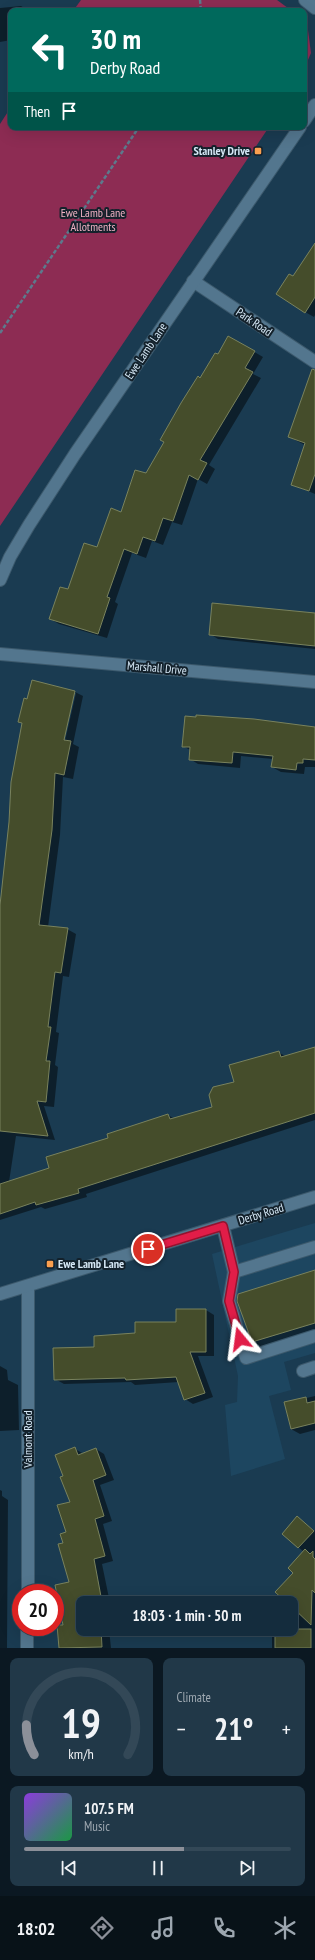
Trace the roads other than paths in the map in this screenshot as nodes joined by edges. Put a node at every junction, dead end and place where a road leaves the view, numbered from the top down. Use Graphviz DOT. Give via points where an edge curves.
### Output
graph roads {
  1 [pos="306,0"];
  2 [pos="315,8"];
  3 [pos="315,105"];
  4 [pos="307,116"];
  5 [pos="298,130"];
  6 [pos="193,281"];
  7 [pos="315,362"];
  8 [pos="0,580"];
  9 [pos="0,654"];
  10 [pos="315,682"];
  11 [pos="315,1197"];
  12 [pos="223,1226"];
  13 [pos="315,1247"];
  14 [pos="234,1272"];
  15 [pos="28,1286"];
  16 [pos="0,1294"];
  17 [pos="315,1336"];
  18 [pos="315,1367"];
  19 [pos="303,1370"];
  20 [pos="28,1584"];
  21 [pos="27,1636"];
  22 [pos="27,1648"];
  1 -- 2 [label="street"];
  3 -- 4 [label="street"];
  5 -- 6 [label="street, Ewe Lamb Lane"];
  6 -- 7 [label="street, Park Road"];
  6 -- 8 [label="street, Ewe Lamb Lane" via="28,525"];
  9 -- 10 [label="street, Marshall Drive"];
  11 -- 12 [label="street, Derby Road"];
  12 -- 14 [label="street"];
  12 -- 15 [label="street, Derby Road"];
  13 -- 14 [label="street"];
  14 -- 17 [label="street" via="229,1301 246,1358"];
  15 -- 16 [label="street, Derby Road"];
  15 -- 20 [label="street, Valmont Road"];
  18 -- 19 [label="street"];
  21 -- 22 [label="street"];
}
